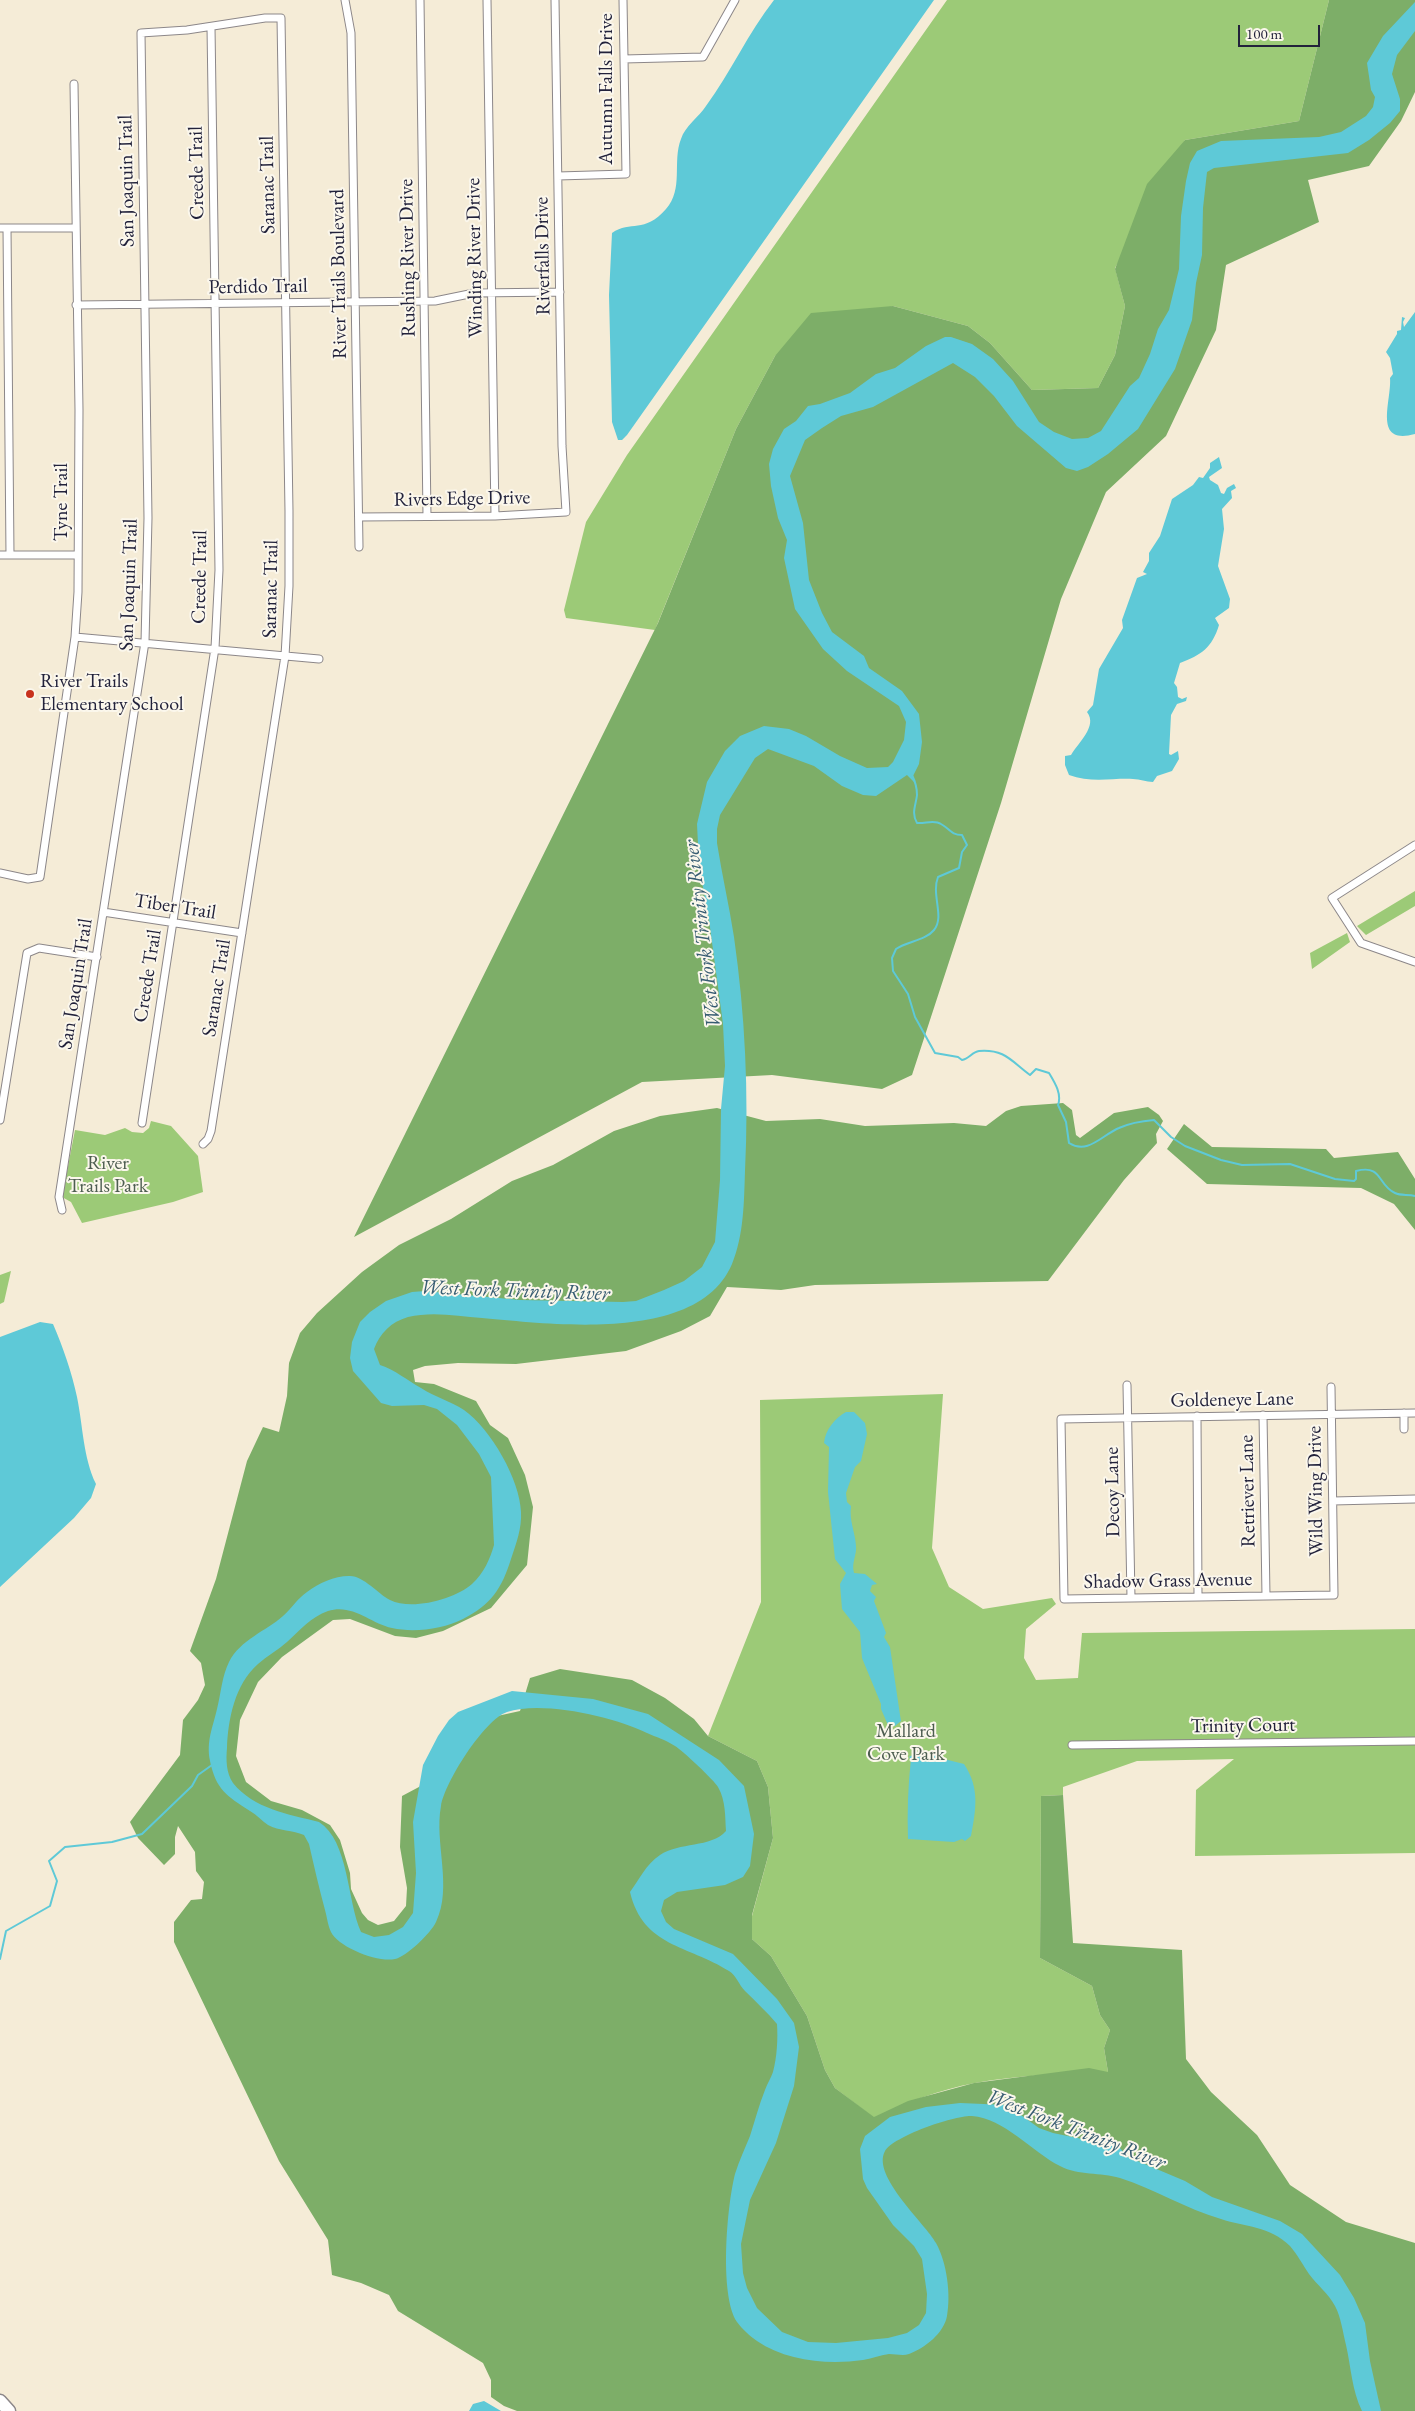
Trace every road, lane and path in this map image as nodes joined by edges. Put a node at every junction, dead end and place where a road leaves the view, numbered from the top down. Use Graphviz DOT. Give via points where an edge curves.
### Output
graph roads {
  1 [pos="345,0"];
  2 [pos="420,0"];
  3 [pos="487,0"];
  4 [pos="555,0"];
  5 [pos="623,0"];
  6 [pos="735,0"];
  7 [pos="211,27"];
  8 [pos="624,58"];
  9 [pos="74,84"];
  10 [pos="558,176"];
  11 [pos="3,228"];
  12 [pos="75,228"];
  13 [pos="492,292"];
  14 [pos="560,292"];
  15 [pos="355,301"];
  16 [pos="425,301"];
  17 [pos="285,302"];
  18 [pos="216,304"];
  19 [pos="76,305"];
  20 [pos="145,305"];
  21 [pos="566,512"];
  22 [pos="427,516"];
  23 [pos="495,516"];
  24 [pos="359,517"];
  25 [pos="359,547"];
  26 [pos="0,555"];
  27 [pos="78,555"];
  28 [pos="10,556"];
  29 [pos="75,637"];
  30 [pos="144,642"];
  31 [pos="215,648"];
  32 [pos="285,656"];
  33 [pos="319,659"];
  34 [pos="1415,845"];
  35 [pos="0,873"];
  36 [pos="104,912"];
  37 [pos="172,923"];
  38 [pos="242,934"];
  39 [pos="96,957"];
  40 [pos="1415,962"];
  41 [pos="0,1120"];
  42 [pos="142,1123"];
  43 [pos="203,1144"];
  44 [pos="62,1210"];
  45 [pos="1127,1385"];
  46 [pos="1331,1387"];
  47 [pos="1404,1413"];
  48 [pos="1415,1413"];
  49 [pos="1263,1415"];
  50 [pos="1332,1415"];
  51 [pos="1197,1416"];
  52 [pos="1128,1417"];
  53 [pos="1061,1419"];
  54 [pos="1404,1429"];
  55 [pos="1415,1499"];
  56 [pos="1333,1501"];
  57 [pos="1334,1595"];
  58 [pos="1266,1596"];
  59 [pos="1198,1597"];
  60 [pos="1131,1598"];
  61 [pos="1415,1741"];
  62 [pos="1072,1745"];
  63 [pos="0,2401"];
  64 [pos="9,2411"];
  1 -- 15 [label="street, River Trails Boulevard" via="352,33"];
  2 -- 16 [label="street, Rushing River Drive"];
  3 -- 13 [label="street, Winding River Drive"];
  4 -- 10 [label="street, Riverfalls Drive"];
  5 -- 8 [label="street, Autumn Falls Drive"];
  6 -- 8 [label="street" via="703,57"];
  7 -- 17 [label="street, Saranac Trail" via="281,18"];
  7 -- 18 [label="street, Creede Trail"];
  7 -- 20 [label="street, San Joaquin Trail" via="141,33"];
  8 -- 10 [label="street, Autumn Falls Drive" via="626,174"];
  9 -- 12 [label="street, Tyne Trail"];
  10 -- 14 [label="street, Riverfalls Drive"];
  11 -- 12 [label="street"];
  11 -- 28 [label="street"];
  12 -- 19 [label="street, Tyne Trail"];
  13 -- 14 [label="street, Perdido Trail"];
  13 -- 16 [label="street, Perdido Trail"];
  13 -- 23 [label="street, Winding River Drive"];
  14 -- 21 [label="street, Riverfalls Drive"];
  15 -- 16 [label="street, Perdido Trail"];
  15 -- 17 [label="street, Perdido Trail"];
  15 -- 24 [label="street, River Trails Boulevard"];
  16 -- 22 [label="street, Rushing River Drive"];
  17 -- 18 [label="street, Perdido Trail"];
  17 -- 32 [label="street, Saranac Trail" via="289,577"];
  18 -- 20 [label="street, Perdido Trail"];
  18 -- 31 [label="street, Creede Trail" via="218,570"];
  19 -- 20 [label="street, Perdido Trail"];
  19 -- 27 [label="street, Tyne Trail"];
  20 -- 30 [label="street, San Joaquin Trail" via="148,560"];
  21 -- 23 [label="street, Rivers Edge Drive"];
  22 -- 23 [label="street, Rivers Edge Drive"];
  22 -- 24 [label="street, Rivers Edge Drive"];
  24 -- 25 [label="street, River Trails Boulevard"];
  26 -- 28 [label="street"];
  27 -- 28 [label="street"];
  27 -- 29 [label="street, Tyne Trail"];
  29 -- 30 [label="street"];
  29 -- 35 [label="street, Tyne Trail" via="40,877"];
  30 -- 31 [label="street"];
  30 -- 36 [label="street, San Joaquin Trail"];
  31 -- 32 [label="street"];
  31 -- 37 [label="street, Creede Trail"];
  32 -- 33 [label="street"];
  32 -- 38 [label="street, Saranac Trail"];
  34 -- 40 [label="street" via="1332,898 1361,943"];
  36 -- 37 [label="street, Tiber Trail"];
  36 -- 39 [label="street, San Joaquin Trail"];
  37 -- 38 [label="street, Tiber Trail"];
  37 -- 42 [label="street, Creede Trail"];
  38 -- 43 [label="street, Saranac Trail" via="211,1131"];
  39 -- 41 [label="street" via="38,948 27,953"];
  39 -- 44 [label="street, San Joaquin Trail" via="59,1197"];
  45 -- 52 [label="street, Decoy Lane"];
  46 -- 50 [label="street, Wild Wing Drive"];
  47 -- 48 [label="street, Goldeneye Lane"];
  47 -- 50 [label="street, Goldeneye Lane"];
  47 -- 54 [label="street"];
  49 -- 50 [label="street, Goldeneye Lane"];
  49 -- 51 [label="street, Goldeneye Lane"];
  49 -- 58 [label="street, Retriever Lane"];
  50 -- 56 [label="street, Wild Wing Drive"];
  51 -- 52 [label="street, Goldeneye Lane"];
  51 -- 59 [label="street"];
  52 -- 53 [label="street, Goldeneye Lane"];
  52 -- 60 [label="street, Decoy Lane"];
  53 -- 60 [label="street, Shadow Grass Avenue" via="1064,1599"];
  55 -- 56 [label="street"];
  56 -- 57 [label="street, Wild Wing Drive"];
  57 -- 58 [label="street, Shadow Grass Avenue"];
  58 -- 59 [label="street, Shadow Grass Avenue"];
  59 -- 60 [label="street, Shadow Grass Avenue"];
  61 -- 62 [label="street, Trinity Court"];
  63 -- 64 [label="highway"];
}
